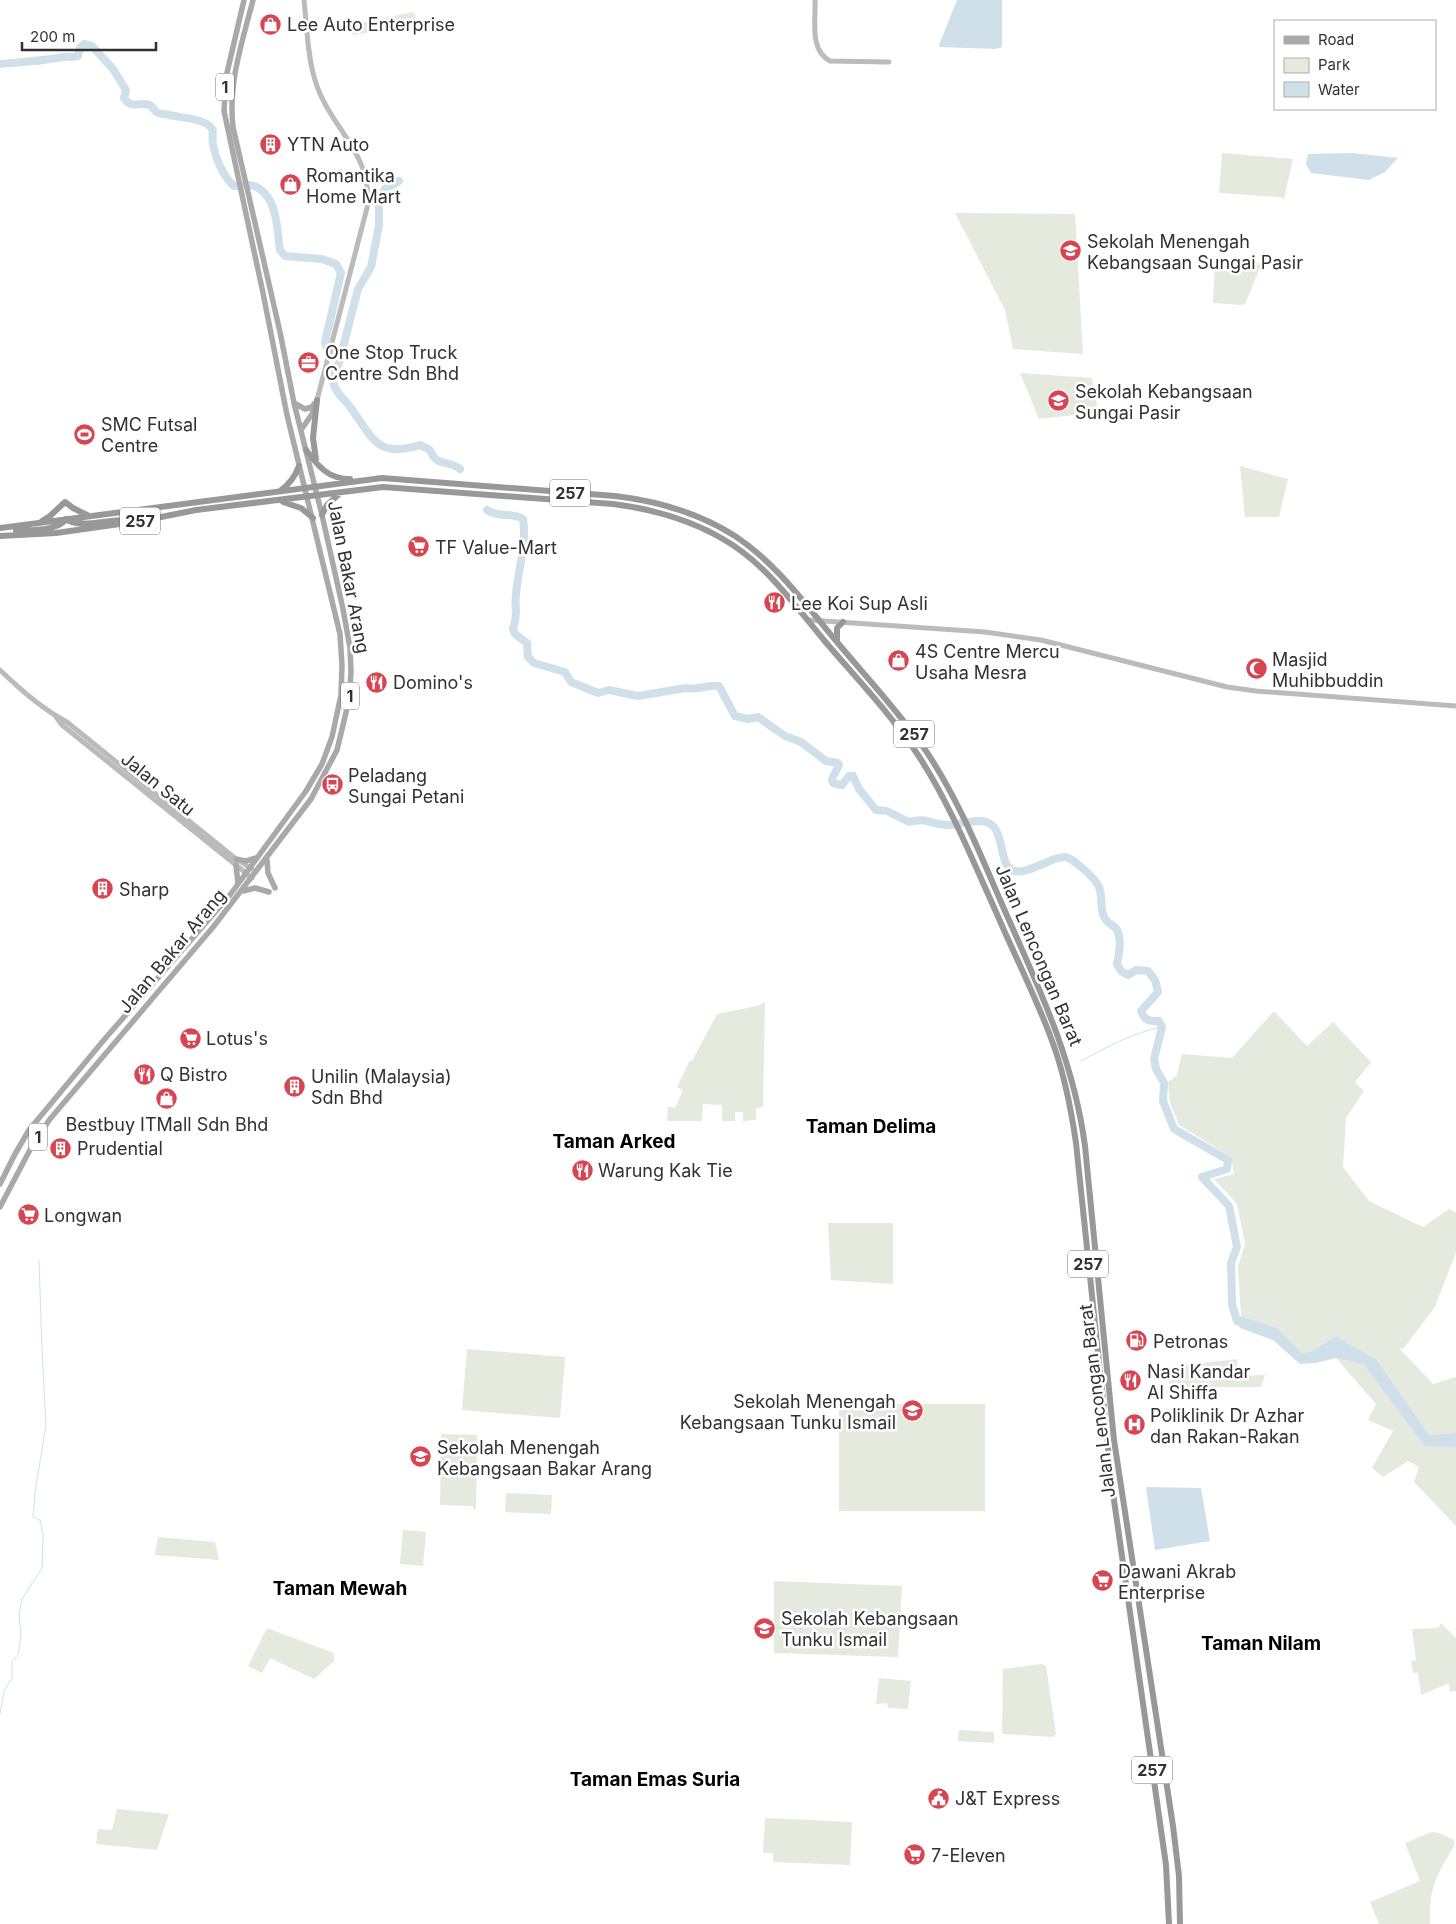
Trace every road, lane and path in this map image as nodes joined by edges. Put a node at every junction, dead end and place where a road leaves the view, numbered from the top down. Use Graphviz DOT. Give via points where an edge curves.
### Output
graph roads {
  1 [pos="244,0"];
  2 [pos="252,0"];
  3 [pos="304,0"];
  4 [pos="815,0"];
  5 [pos="889,62"];
  6 [pos="240,174"];
  7 [pos="245,194"];
  8 [pos="317,400"];
  9 [pos="294,403"];
  10 [pos="301,430"];
  11 [pos="306,450"];
  12 [pos="299,466"];
  13 [pos="318,467"];
  14 [pos="372,479"];
  15 [pos="315,487"];
  16 [pos="305,488"];
  17 [pos="345,492"];
  18 [pos="277,493"];
  19 [pos="317,496"];
  20 [pos="307,497"];
  21 [pos="278,501"];
  22 [pos="322,515"];
  23 [pos="89,516"];
  24 [pos="313,518"];
  25 [pos="66,519"];
  26 [pos="141,521"];
  27 [pos="39,523"];
  28 [pos="0,528"];
  29 [pos="0,534"];
  30 [pos="809,620"];
  31 [pos="820,620"];
  32 [pos="843,622"];
  33 [pos="837,642"];
  34 [pos="0,670"];
  35 [pos="1456,706"];
  36 [pos="256,858"];
  37 [pos="268,858"];
  38 [pos="236,862"];
  39 [pos="248,870"];
  40 [pos="254,875"];
  41 [pos="238,884"];
  42 [pos="241,892"];
  43 [pos="0,1184"];
  44 [pos="0,1207"];
  45 [pos="1169,1924"];
  46 [pos="1180,1924"];
  1 -- 6 [label="main road, Jalan Bakar Arang / 1" via="226,77 224,103 227,129"];
  2 -- 6 [label="main road, Jalan Bakar Arang / 1" via="231,95"];
  3 -- 8 [label="main road" via="315,80 325,106 364,170 368,188 367,208"];
  4 -- 5 [label="main road" via="816,42 823,57 830,61"];
  6 -- 7 [label="main road, Jalan Bakar Arang / 1"];
  7 -- 9 [label="main road, Jalan Bakar Arang / 1" via="276,314"];
  7 -- 12 [label="main road, Jalan Bakar Arang / 1"];
  8 -- 9 [label="main road" via="309,408"];
  8 -- 10 [label="main road"];
  8 -- 13 [label="highway" via="313,446"];
  9 -- 10 [label="main road, Jalan Bakar Arang / 1"];
  10 -- 11 [label="main road, Jalan Bakar Arang / 1"];
  11 -- 13 [label="highway"];
  11 -- 15 [label="main road, Jalan Bakar Arang / 1"];
  12 -- 16 [label="main road, Jalan Bakar Arang / 1"];
  12 -- 18 [label="highway" via="289,485"];
  13 -- 14 [label="highway" via="338,478"];
  14 -- 15 [label="highway, Jalan Lencongan Barat / 257"];
  14 -- 31 [label="highway, Jalan Lencongan Barat / 257" via="615,496 673,508 734,535 762,556"];
  15 -- 16 [label="highway, 257"];
  15 -- 19 [label="main road, Jalan Bakar Arang / 1"];
  16 -- 18 [label="highway, 257"];
  16 -- 20 [label="main road, Jalan Bakar Arang / 1"];
  17 -- 19 [label="highway, Jalan Lencongan Barat / 257"];
  17 -- 22 [label="highway" via="334,496"];
  17 -- 30 [label="highway, Jalan Lencongan Barat / 257" via="383,487 613,504 663,513 725,540 773,580"];
  18 -- 23 [label="highway, 257"];
  19 -- 20 [label="highway, 257"];
  19 -- 22 [label="main road, Jalan Bakar Arang / 1"];
  20 -- 21 [label="highway, 257"];
  20 -- 24 [label="main road, Jalan Bakar Arang / 1"];
  21 -- 24 [label="highway" via="296,506"];
  21 -- 26 [label="highway, 257" via="196,510"];
  22 -- 37 [label="main road, Jalan Bakar Arang / 1" via="350,648 349,700 337,750 329,766"];
  23 -- 25 [label="highway, 257"];
  23 -- 27 [label="highway" via="65,502"];
  24 -- 36 [label="main road, Jalan Bakar Arang / 1" via="340,634 341,695 322,764"];
  25 -- 26 [label="highway" via="81,524"];
  25 -- 27 [label="highway, 257"];
  25 -- 29 [label="highway" via="57,526"];
  26 -- 29 [label="highway, 257" via="56,533"];
  27 -- 28 [label="highway, 257"];
  30 -- 31 [label="main road"];
  30 -- 45 [label="highway, Jalan Lencongan Barat / 257" via="909,743 934,780 1032,992 1060,1065 1077,1151 1112,1486 1166,1865"];
  31 -- 32 [label="main road"];
  31 -- 33 [label="highway, Jalan Lencongan Barat / 257"];
  32 -- 33 [label="highway" via="837,628"];
  32 -- 35 [label="main road" via="985,632 1041,640 1256,692"];
  33 -- 46 [label="highway, Jalan Lencongan Barat / 257" via="915,735 943,779 1053,1020 1068,1066 1081,1116 1114,1440 1177,1855"];
  34 -- 38 [label="main road, Jalan Satu" via="62,725"];
  36 -- 38 [label="main road"];
  36 -- 39 [label="main road, Jalan Bakar Arang / 1"];
  37 -- 40 [label="main road, Jalan Bakar Arang / 1"];
  37 -- 42 [label="main road" via="272,890 255,888"];
  38 -- 39 [label="main road, Jalan Satu"];
  38 -- 41 [label="main road"];
  39 -- 40 [label="main road, Jalan Satu"];
  39 -- 41 [label="main road, Jalan Bakar Arang / 1"];
  40 -- 42 [label="main road, Jalan Bakar Arang / 1"];
  41 -- 43 [label="main road, Jalan Bakar Arang / 1" via="29,1130"];
  42 -- 44 [label="main road, Jalan Bakar Arang / 1" via="50,1119"];
}
